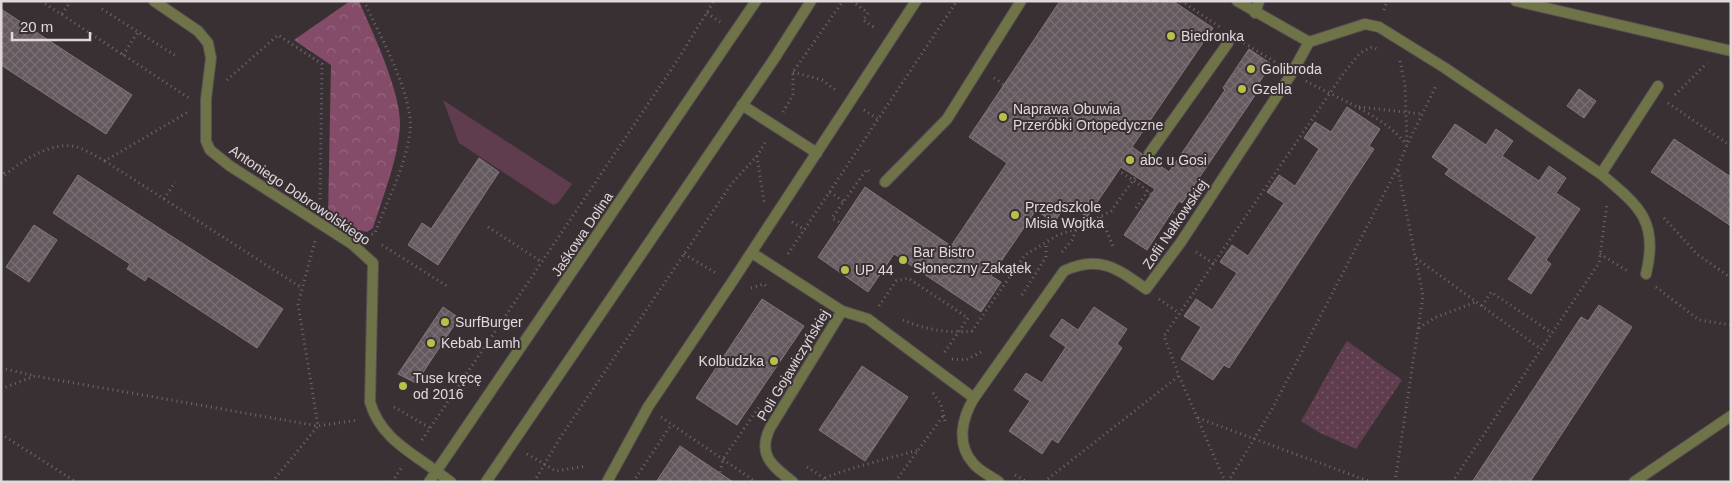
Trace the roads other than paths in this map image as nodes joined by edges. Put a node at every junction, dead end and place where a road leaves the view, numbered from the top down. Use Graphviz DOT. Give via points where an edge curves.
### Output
graph roads {
  1 [pos="154,1"];
  2 [pos="756,1"];
  3 [pos="811,1"];
  4 [pos="916,1"];
  5 [pos="1021,1"];
  6 [pos="1237,1"];
  7 [pos="1259,1"];
  8 [pos="1516,1"];
  9 [pos="1255,13"];
  10 [pos="1232,41"];
  11 [pos="1309,42"];
  12 [pos="1726,50"];
  13 [pos="1658,86"];
  14 [pos="742,105"];
  15 [pos="817,153"];
  16 [pos="1149,154"];
  17 [pos="1601,174"];
  18 [pos="885,182"];
  19 [pos="752,253"];
  20 [pos="1646,274"];
  21 [pos="842,311"];
  22 [pos="974,398"];
  23 [pos="1731,416"];
  24 [pos="436,471"];
  25 [pos="429,482"];
  26 [pos="451,482"];
  27 [pos="486,482"];
  28 [pos="607,482"];
  29 [pos="793,482"];
  30 [pos="999,482"];
  31 [pos="1634,482"];
  1 -- 24 [label="street, Antoniego Dobrowolskiego" via="198,31 208,43 211,58 203,102 206,141 210,150 352,244 373,263 370,402 381,428"];
  2 -- 24 [label="street, Jaśkowa Dolina"];
  3 -- 14 [label="street"];
  4 -- 15 [label="street"];
  5 -- 18 [label="street" via="947,119"];
  6 -- 9 [label="street"];
  7 -- 9 [label="street"];
  8 -- 12 [label="street"];
  9 -- 11 [label="street"];
  10 -- 16 [label="street"];
  11 -- 17 [label="street" via="1365,24 1379,27"];
  11 -- 22 [label="street, Zofii Nałkowskiej" via="1292,73 1146,289 1117,269 1100,263 1076,265 1064,271"];
  13 -- 17 [label="street"];
  14 -- 15 [label="street"];
  14 -- 27 [label="street"];
  15 -- 19 [label="street"];
  17 -- 20 [label="street" via="1642,214 1650,230 1652,252"];
  19 -- 21 [label="street, Poli Gojawiczyńskiej"];
  19 -- 28 [label="street" via="648,407"];
  21 -- 22 [label="street, Poli Gojawiczyńskiej" via="868,319"];
  21 -- 29 [label="street, Poli Gojawiczyńskiej" via="765,441 770,461"];
  22 -- 30 [label="street" via="966,410 962,427 964,449 974,464"];
  23 -- 31 [label="street"];
  24 -- 25 [label="street, Jaśkowa Dolina"];
  24 -- 26 [label="street, Antoniego Dobrowolskiego"];
}
